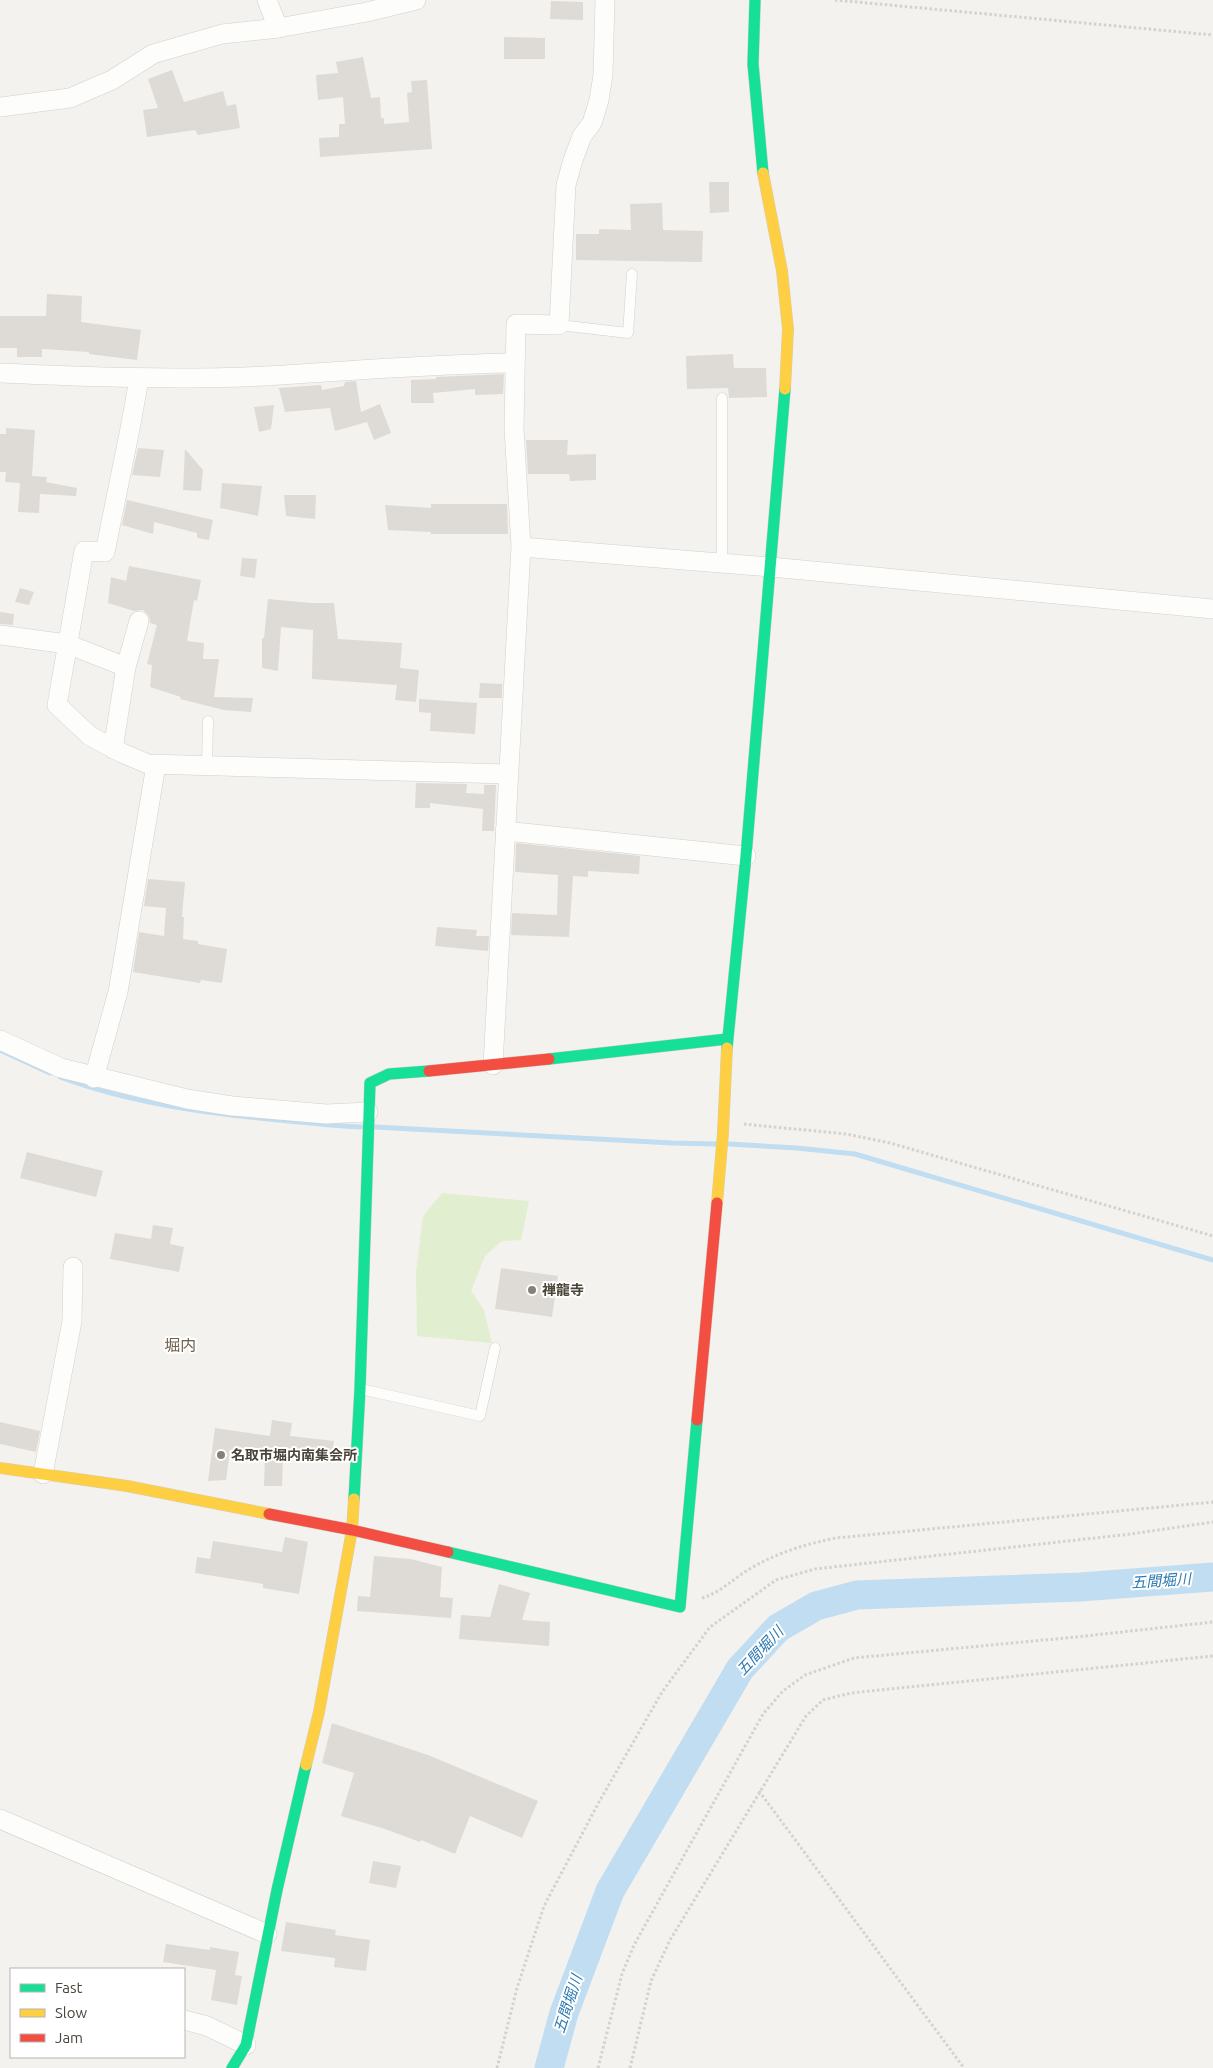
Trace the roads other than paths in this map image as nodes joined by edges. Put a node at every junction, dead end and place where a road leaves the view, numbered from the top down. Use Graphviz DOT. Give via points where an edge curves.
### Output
graph roads {
  1 [pos="267,0"];
  2 [pos="416,0"];
  3 [pos="605,0"];
  4 [pos="755,0"];
  5 [pos="278,28"];
  6 [pos="0,107"];
  7 [pos="632,274"];
  8 [pos="559,325"];
  9 [pos="515,363"];
  10 [pos="0,373"];
  11 [pos="139,379"];
  12 [pos="722,398"];
  13 [pos="521,547"];
  14 [pos="722,563"];
  15 [pos="771,567"];
  16 [pos="1213,609"];
  17 [pos="140,621"];
  18 [pos="0,636"];
  19 [pos="67,644"];
  20 [pos="126,667"];
  21 [pos="208,721"];
  22 [pos="113,748"];
  23 [pos="156,764"];
  24 [pos="207,766"];
  25 [pos="508,774"];
  26 [pos="505,830"];
  27 [pos="746,856"];
  28 [pos="727,1038"];
  29 [pos="0,1040"];
  30 [pos="493,1065"];
  31 [pos="94,1078"];
  32 [pos="368,1116"];
  33 [pos="73,1267"];
  34 [pos="494,1348"];
  35 [pos="360,1389"];
  36 [pos="0,1468"];
  37 [pos="42,1474"];
  38 [pos="352,1530"];
  39 [pos="0,1819"];
  40 [pos="267,1934"];
  41 [pos="185,2020"];
  42 [pos="246,2045"];
  43 [pos="232,2068"];
  1 -- 5 [label="street"];
  2 -- 5 [label="street"];
  3 -- 8 [label="street" via="599,100 592,123 582,136 566,185"];
  4 -- 15 [label="street" via="754,64 762,168 782,271 788,329"];
  5 -- 6 [label="street" via="222,34 153,54 112,80 70,98"];
  7 -- 8 [label="lane" via="628,333"];
  8 -- 9 [label="street" via="516,324"];
  9 -- 11 [label="street"];
  9 -- 13 [label="street" via="514,428"];
  10 -- 11 [label="street"];
  11 -- 19 [label="street" via="105,552 84,551"];
  12 -- 14 [label="lane"];
  13 -- 14 [label="street"];
  13 -- 25 [label="street"];
  14 -- 15 [label="street"];
  15 -- 16 [label="street"];
  15 -- 27 [label="street"];
  17 -- 20 [label="street"];
  18 -- 19 [label="street"];
  19 -- 20 [label="street"];
  19 -- 22 [label="street" via="57,704 90,736"];
  20 -- 22 [label="street"];
  21 -- 24 [label="lane"];
  22 -- 23 [label="street" via="148,764"];
  23 -- 24 [label="street"];
  23 -- 31 [label="street" via="118,992"];
  24 -- 25 [label="street"];
  25 -- 26 [label="street"];
  26 -- 27 [label="street"];
  26 -- 30 [label="street"];
  27 -- 28 [label="street"];
  28 -- 30 [label="street"];
  28 -- 38 [label="street" via="721,1152 680,1607"];
  29 -- 31 [label="street" via="60,1068"];
  30 -- 32 [label="street" via="389,1074 370,1082"];
  31 -- 32 [label="street" via="232,1106"];
  32 -- 35 [label="street"];
  33 -- 37 [label="street" via="72,1322"];
  34 -- 35 [label="lane" via="480,1416"];
  35 -- 38 [label="street"];
  36 -- 37 [label="street"];
  37 -- 38 [label="street" via="127,1486"];
  38 -- 40 [label="street" via="319,1712"];
  39 -- 40 [label="street"];
  40 -- 42 [label="street"];
  41 -- 42 [label="street" via="208,2026"];
  42 -- 43 [label="street"];
}
